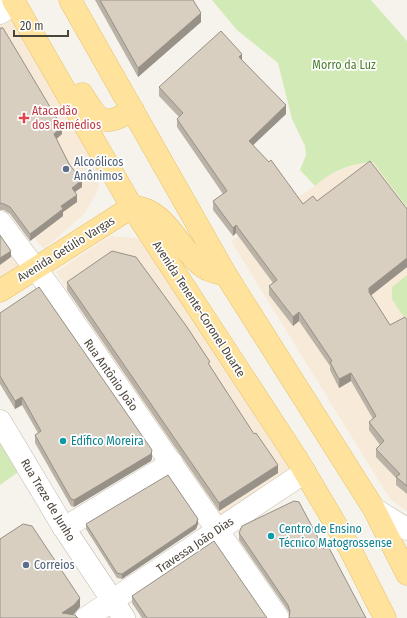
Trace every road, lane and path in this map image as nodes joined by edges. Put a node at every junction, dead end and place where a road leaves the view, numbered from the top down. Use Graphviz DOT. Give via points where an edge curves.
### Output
graph roads {
  1 [pos="70,0"];
  2 [pos="9,6"];
  3 [pos="38,42"];
  4 [pos="133,110"];
  5 [pos="132,207"];
  6 [pos="0,222"];
  7 [pos="36,268"];
  8 [pos="226,275"];
  9 [pos="0,291"];
  10 [pos="0,421"];
  11 [pos="172,463"];
  12 [pos="304,472"];
  13 [pos="374,509"];
  14 [pos="64,528"];
  15 [pos="407,529"];
  16 [pos="217,530"];
  17 [pos="407,574"];
  18 [pos="112,600"];
  19 [pos="86,618"];
  20 [pos="124,618"];
  21 [pos="278,618"];
  22 [pos="385,618"];
  1 -- 4 [label="main road"];
  2 -- 3 [label="main road, Avenida Tenente-Coronel Duarte"];
  3 -- 4 [label="main road" via="56,53 63,61 94,114 100,119 112,121"];
  3 -- 5 [label="main road, Avenida Tenente-Coronel Duarte"];
  4 -- 8 [label="main road"];
  5 -- 7 [label="main road, Avenida Getúlio Vargas"];
  5 -- 8 [label="main road" via="154,213 204,268"];
  5 -- 12 [label="main road, Avenida Tenente-Coronel Duarte"];
  6 -- 7 [label="street, Rua Antônio João"];
  7 -- 9 [label="main road, Avenida Getúlio Vargas"];
  7 -- 11 [label="street, Rua Antônio João"];
  8 -- 13 [label="main road"];
  10 -- 14 [label="street, Rua Treze de Junho"];
  11 -- 14 [label="street"];
  11 -- 16 [label="street, Rua Antônio João"];
  12 -- 16 [label="street, Travessa João Dias"];
  12 -- 22 [label="main road, Avenida Tenente-Coronel Duarte" via="349,547"];
  13 -- 15 [label="street"];
  13 -- 17 [label="main road"];
  14 -- 18 [label="street, Rua Treze de Junho"];
  16 -- 18 [label="street, Travessa João Dias"];
  16 -- 21 [label="street, Rua Antônio João"];
  18 -- 19 [label="street, Travessa João Dias"];
  18 -- 20 [label="street, Rua Treze de Junho"];
}
